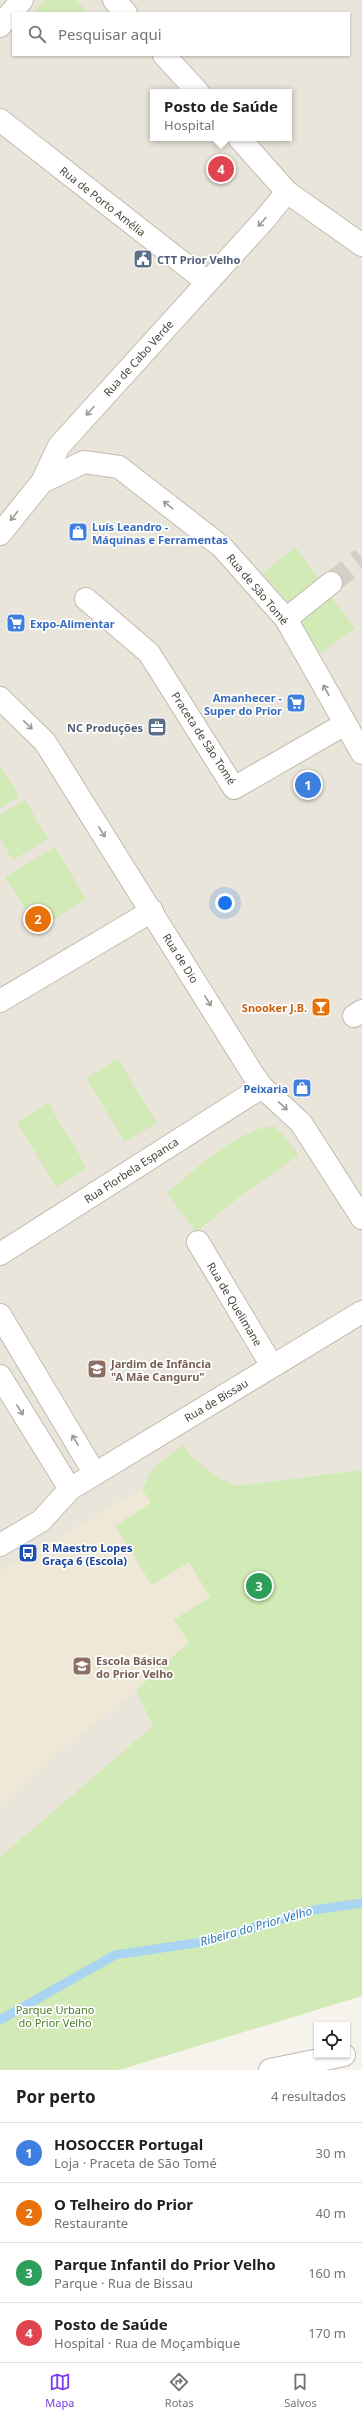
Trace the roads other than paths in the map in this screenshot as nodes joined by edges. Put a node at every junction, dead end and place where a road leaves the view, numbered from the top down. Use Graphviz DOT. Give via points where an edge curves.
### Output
graph roads {
  1 [pos="22,0"];
  2 [pos="114,0"];
  3 [pos="125,12"];
  4 [pos="0,26"];
  5 [pos="165,56"];
  6 [pos="195,89"];
  7 [pos="0,120"];
  8 [pos="242,141"];
  9 [pos="287,192"];
  10 [pos="362,244"];
  11 [pos="207,282"];
  12 [pos="42,482"];
  13 [pos="0,534"];
  14 [pos="330,583"];
  15 [pos="86,599"];
  16 [pos="286,619"];
  17 [pos="0,698"];
  18 [pos="345,724"];
  19 [pos="362,753"];
  20 [pos="152,911"];
  21 [pos="0,1001"];
  22 [pos="262,1087"];
  23 [pos="362,1218"];
  24 [pos="198,1242"];
  25 [pos="0,1254"];
  26 [pos="362,1312"];
  27 [pos="0,1315"];
  28 [pos="272,1366"];
  29 [pos="0,1376"];
  30 [pos="95,1474"];
  31 [pos="70,1489"];
  32 [pos="0,1545"];
  33 [pos="362,2051"];
  34 [pos="350,2053"];
  35 [pos="329,2058"];
  36 [pos="270,2070"];
  1 -- 4 [label="street"];
  2 -- 3 [label="street"];
  5 -- 6 [label="street"];
  7 -- 11 [label="street, Rua de Porto Amélia"];
  8 -- 9 [label="street"];
  9 -- 10 [label="street"];
  9 -- 11 [label="street, Rua de Cabo Verde, one-way"];
  11 -- 12 [label="street, Rua de Cabo Verde, one-way" via="59,446"];
  12 -- 13 [label="street, Rua de Cabo Verde, one-way"];
  16 -- 12 [label="street, Rua de São Tomé, one-way" via="222,547 119,467 84,462"];
  14 -- 16 [label="street"];
  15 -- 18 [label="street, Praceta de São Tomé" via="149,653 234,788"];
  18 -- 16 [label="street, Rua de São Tomé, one-way"];
  17 -- 20 [label="street, Rua de Dio, one-way" via="45,742"];
  18 -- 19 [label="street, Rua de São Tomé"];
  20 -- 21 [label="street"];
  20 -- 22 [label="street, Rua de Dio, one-way"];
  22 -- 23 [label="street, Rua de Dio, one-way" via="302,1123"];
  22 -- 25 [label="street, Rua Florbela Espanca"];
  24 -- 28 [label="street, Rua de Quelimane"];
  26 -- 28 [label="street, Rua de Bissau"];
  30 -- 27 [label="street, one-way"];
  28 -- 30 [label="street, Rua de Bissau"];
  29 -- 31 [label="street, one-way"];
  30 -- 31 [label="street, Rua de Bissau"];
  31 -- 32 [label="street, Rua de Bissau" via="41,1521"];
  33 -- 34 [label="street"];
  35 -- 36 [label="street"];
}
